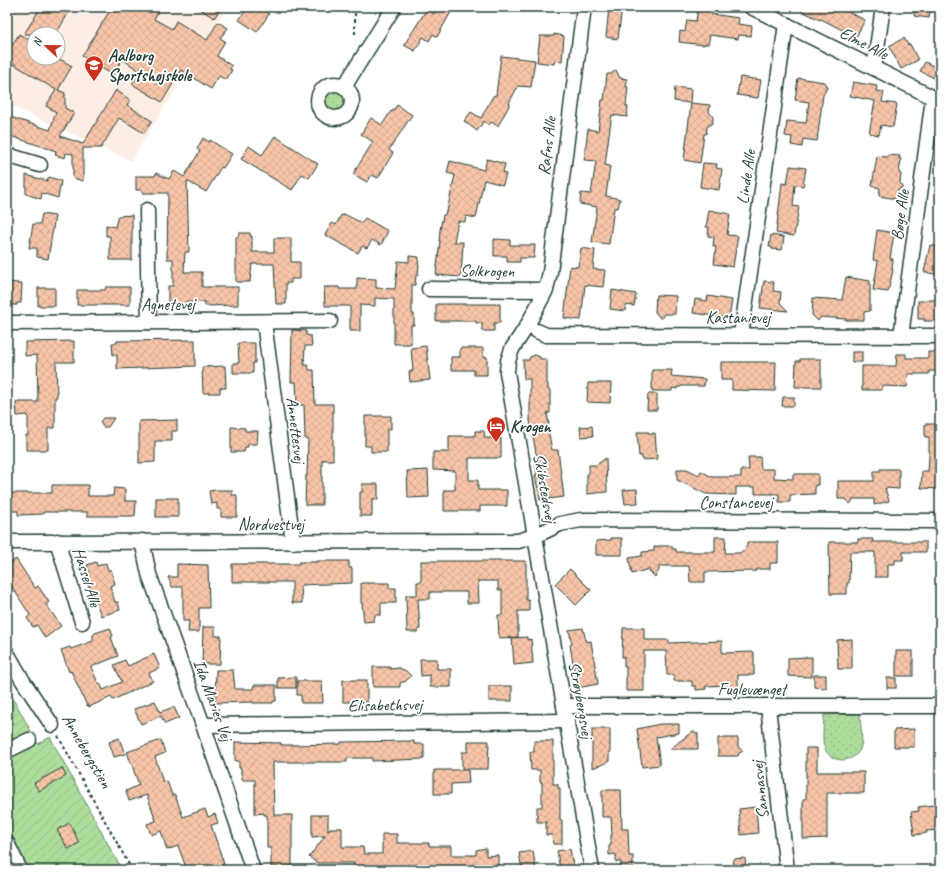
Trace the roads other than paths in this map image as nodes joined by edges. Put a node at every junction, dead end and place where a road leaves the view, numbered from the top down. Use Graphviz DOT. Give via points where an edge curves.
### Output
graph roads {
  1 [pos="394,7"];
  2 [pos="584,7"];
  3 [pos="751,7"];
  4 [pos="883,7"];
  5 [pos="786,24"];
  6 [pos="874,68"];
  7 [pos="344,87"];
  8 [pos="937,100"];
  9 [pos="7,155"];
  10 [pos="40,165"];
  11 [pos="148,210"];
  12 [pos="429,289"];
  13 [pos="546,290"];
  14 [pos="330,321"];
  15 [pos="149,322"];
  16 [pos="264,322"];
  17 [pos="7,324"];
  18 [pos="537,331"];
  19 [pos="741,335"];
  20 [pos="901,336"];
  21 [pos="940,336"];
  22 [pos="940,521"];
  23 [pos="535,536"];
  24 [pos="7,540"];
  25 [pos="57,541"];
  26 [pos="142,541"];
  27 [pos="293,542"];
  28 [pos="82,622"];
  29 [pos="7,652"];
  30 [pos="564,706"];
  31 [pos="940,706"];
  32 [pos="768,707"];
  33 [pos="567,721"];
  34 [pos="203,725"];
  35 [pos="52,726"];
  36 [pos="29,740"];
  37 [pos="7,751"];
  38 [pos="7,843"];
  39 [pos="20,870"];
  40 [pos="253,870"];
  41 [pos="592,870"];
  42 [pos="787,870"];
  1 -- 7 [label="street"];
  2 -- 13 [label="street, Rafns Alle"];
  3 -- 5 [label="street, Elme Alle"];
  4 -- 6 [label="street"];
  5 -- 6 [label="street, Elme Alle"];
  5 -- 19 [label="street, Linde Alle"];
  6 -- 8 [label="street, Elme Alle"];
  8 -- 20 [label="street, Bøge Alle"];
  9 -- 10 [label="street"];
  11 -- 15 [label="street"];
  12 -- 13 [label="street, Solkrogen"];
  13 -- 23 [label="street, Skibstedsvej" via="512,349 507,372"];
  14 -- 16 [label="street, Agnetevej"];
  15 -- 16 [label="street, Agnetevej"];
  15 -- 17 [label="street, Agnetevej"];
  16 -- 27 [label="street, Annettesvej"];
  18 -- 19 [label="street, Kastanievej" via="546,335"];
  19 -- 20 [label="street, Kastanievej"];
  20 -- 21 [label="street, Kastanievej"];
  22 -- 23 [label="street, Constancevej" via="581,520 560,524"];
  23 -- 27 [label="street, Nordvestvej" via="518,541"];
  23 -- 30 [label="street, Strøybergsvej"];
  24 -- 25 [label="street, Nordvestvej"];
  25 -- 26 [label="street, Nordvestvej"];
  25 -- 28 [label="street, Hassel Alle"];
  26 -- 27 [label="street, Nordvestvej"];
  26 -- 34 [label="street, Ida Maries Vej" via="148,574"];
  29 -- 35 [label="street, Annebergstien"];
  30 -- 32 [label="street, Fuglevænget"];
  30 -- 33 [label="street, Strøybergsvej"];
  31 -- 32 [label="street, Fuglevænget"];
  32 -- 42 [label="street, Sannasvej"];
  33 -- 34 [label="street, Elisabethsvej"];
  33 -- 41 [label="street, Strøybergsvej"];
  34 -- 40 [label="street, Ida Maries Vej"];
  36 -- 37 [label="street"];
  38 -- 39 [label="street"];
}
